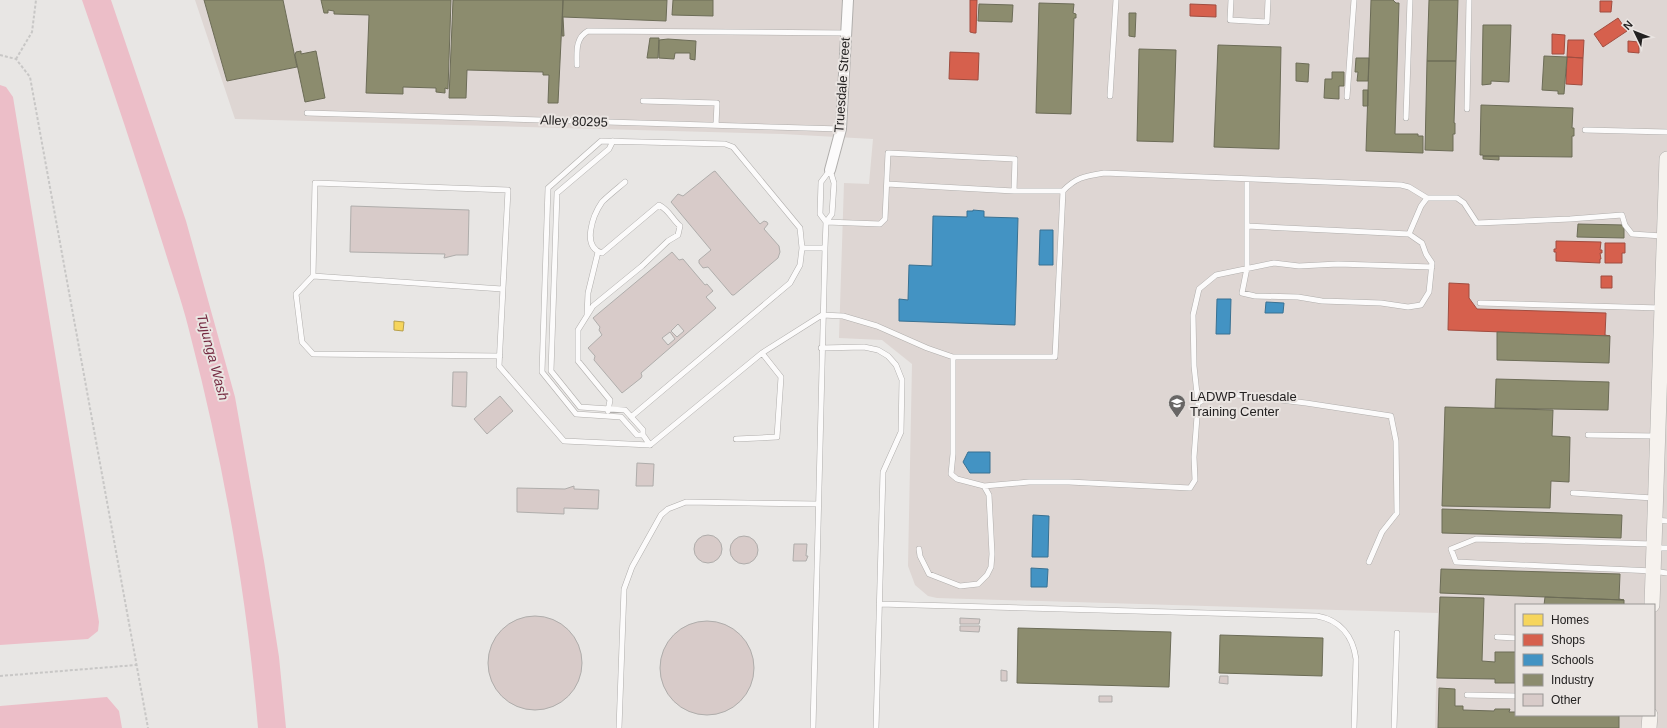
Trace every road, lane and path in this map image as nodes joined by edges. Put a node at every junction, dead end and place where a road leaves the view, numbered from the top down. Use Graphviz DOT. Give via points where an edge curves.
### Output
graph roads {
  1 [pos="36,0"];
  2 [pos="848,0"];
  3 [pos="1116,0"];
  4 [pos="1231,0"];
  5 [pos="1268,0"];
  6 [pos="1354,0"];
  7 [pos="1410,0"];
  8 [pos="1469,0"];
  9 [pos="846,33"];
  10 [pos="0,55"];
  11 [pos="16,59"];
  12 [pos="577,65"];
  13 [pos="1110,96"];
  14 [pos="1347,97"];
  15 [pos="643,101"];
  16 [pos="1467,109"];
  17 [pos="306,113"];
  18 [pos="1406,118"];
  19 [pos="716,125"];
  20 [pos="840,129"];
  21 [pos="1585,130"];
  22 [pos="1667,132"];
  23 [pos="613,141"];
  24 [pos="1667,159"];
  25 [pos="830,170"];
  26 [pos="1247,179"];
  27 [pos="625,182"];
  28 [pos="887,184"];
  29 [pos="1014,191"];
  30 [pos="1063,191"];
  31 [pos="1427,198"];
  32 [pos="826,222"];
  33 [pos="1247,226"];
  34 [pos="1409,234"];
  35 [pos="1664,237"];
  36 [pos="802,248"];
  37 [pos="825,248"];
  38 [pos="598,252"];
  39 [pos="1432,267"];
  40 [pos="1247,268"];
  41 [pos="313,276"];
  42 [pos="502,289"];
  43 [pos="1480,302"];
  44 [pos="1662,308"];
  45 [pos="822,315"];
  46 [pos="587,316"];
  47 [pos="1664,327"];
  48 [pos="821,348"];
  49 [pos="762,353"];
  50 [pos="500,356"];
  51 [pos="953,357"];
  52 [pos="1198,403"];
  53 [pos="608,409"];
  54 [pos="607,416"];
  55 [pos="631,417"];
  56 [pos="643,435"];
  57 [pos="1588,435"];
  58 [pos="736,439"];
  59 [pos="1660,444"];
  60 [pos="650,445"];
  61 [pos="984,486"];
  62 [pos="1573,493"];
  63 [pos="1656,498"];
  64 [pos="818,504"];
  65 [pos="1661,521"];
  66 [pos="1659,547"];
  67 [pos="919,549"];
  68 [pos="1369,562"];
  69 [pos="1660,572"];
  70 [pos="879,604"];
  71 [pos="1652,604"];
  72 [pos="1397,633"];
  73 [pos="1497,637"];
  74 [pos="1515,638"];
  75 [pos="136,665"];
  76 [pos="0,676"];
  77 [pos="1467,695"];
  78 [pos="1515,696"];
  79 [pos="1650,716"];
  80 [pos="148,728"];
  81 [pos="619,728"];
  82 [pos="813,728"];
  83 [pos="876,728"];
  84 [pos="1354,728"];
  85 [pos="1394,728"];
  86 [pos="1649,728"];
  1 -- 11 [label="path" via="32,32"];
  2 -- 9 [label="street, Truesdale Street"];
  3 -- 13 [label="lane"];
  4 -- 5 [label="lane" via="1230,20 1267,22"];
  6 -- 14 [label="lane"];
  7 -- 18 [label="lane"];
  8 -- 16 [label="lane"];
  9 -- 12 [label="lane" via="588,31 581,34 578,41"];
  9 -- 20 [label="street, Truesdale Street"];
  10 -- 11 [label="path"];
  11 -- 75 [label="path" via="30,77"];
  15 -- 19 [label="lane" via="717,103"];
  17 -- 19 [label="lane, Alley 80295"];
  19 -- 20 [label="lane, Alley 80295"];
  20 -- 25 [label="street, Truesdale Street"];
  21 -- 22 [label="lane"];
  23 -- 36 [label="lane" via="725,144 733,147 800,228"];
  23 -- 53 [label="lane" via="609,149 557,193 552,371 580,407"];
  23 -- 54 [label="lane" via="602,141 548,188 542,372 576,414"];
  24 -- 35 [label="main road"];
  25 -- 32 [label="lane" via="834,183 832,214"];
  25 -- 32 [label="lane" via="821,182 820,214"];
  26 -- 30 [label="lane" via="1104,173 1072,182"];
  26 -- 31 [label="lane" via="1401,185"];
  26 -- 33 [label="lane"];
  27 -- 38 [label="lane" via="603,202 595,214 590,239"];
  28 -- 29 [label="lane"];
  28 -- 29 [label="lane" via="888,153 1015,159"];
  28 -- 32 [label="lane" via="886,219 880,224"];
  29 -- 30 [label="lane"];
  30 -- 51 [label="lane" via="1055,357"];
  31 -- 34 [label="lane"];
  31 -- 35 [label="lane" via="1457,198 1464,203 1477,223 1622,215 1625,225 1632,234"];
  32 -- 37 [label="lane"];
  33 -- 34 [label="lane"];
  33 -- 40 [label="lane"];
  34 -- 39 [label="lane" via="1422,243"];
  35 -- 44 [label="main road"];
  36 -- 37 [label="lane"];
  36 -- 55 [label="lane" via="800,265 790,283"];
  37 -- 45 [label="lane"];
  38 -- 46 [label="lane" via="588,293"];
  38 -- 46 [label="lane" via="602,253 659,205 667,209 680,226 678,235 593,306"];
  39 -- 40 [label="lane" via="1338,264 1299,266 1274,263"];
  39 -- 40 [label="lane" via="1429,292 1421,305 1408,307 1242,293"];
  40 -- 52 [label="lane" via="1216,275 1199,289 1193,315 1192,335"];
  41 -- 42 [label="lane"];
  41 -- 42 [label="lane" via="315,183 508,190"];
  41 -- 50 [label="lane" via="296,294 302,342 313,354"];
  42 -- 50 [label="lane"];
  43 -- 44 [label="lane"];
  44 -- 47 [label="main road"];
  45 -- 48 [label="lane"];
  45 -- 49 [label="lane"];
  45 -- 51 [label="lane" via="843,316 877,326"];
  46 -- 53 [label="lane" via="578,330 578,361 610,400"];
  47 -- 59 [label="main road"];
  48 -- 64 [label="lane"];
  48 -- 70 [label="lane" via="864,347 878,350 892,360 901,374 901,432 883,472"];
  49 -- 58 [label="lane" via="781,377 777,437"];
  49 -- 60 [label="lane"];
  50 -- 60 [label="lane" via="499,366 564,441"];
  51 -- 61 [label="lane" via="951,474 957,479"];
  52 -- 61 [label="lane" via="1194,457 1196,480 1190,488 1061,482"];
  52 -- 68 [label="lane" via="1228,394 1391,416 1396,441 1398,513 1382,532"];
  53 -- 54 [label="lane"];
  53 -- 55 [label="lane" via="625,410"];
  54 -- 56 [label="lane" via="621,417 637,434"];
  55 -- 56 [label="lane" via="643,430"];
  56 -- 60 [label="lane"];
  57 -- 59 [label="lane" via="1626,437"];
  59 -- 63 [label="main road"];
  61 -- 67 [label="lane" via="989,495 992,554 991,567 978,584 960,586 929,574"];
  62 -- 63 [label="lane"];
  63 -- 65 [label="main road"];
  64 -- 81 [label="lane" via="686,502 674,506 662,515 632,566 624,589"];
  64 -- 82 [label="lane"];
  65 -- 66 [label="main road"];
  66 -- 69 [label="main road"];
  66 -- 69 [label="lane" via="1476,539 1451,549 1456,562"];
  69 -- 71 [label="main road"];
  70 -- 83 [label="lane"];
  70 -- 84 [label="lane" via="1328,618 1344,629 1355,650"];
  72 -- 85 [label="lane"];
  73 -- 74 [label="lane"];
  75 -- 76 [label="path"];
  75 -- 80 [label="path"];
  77 -- 78 [label="lane"];
  79 -- 86 [label="main road"];
}
